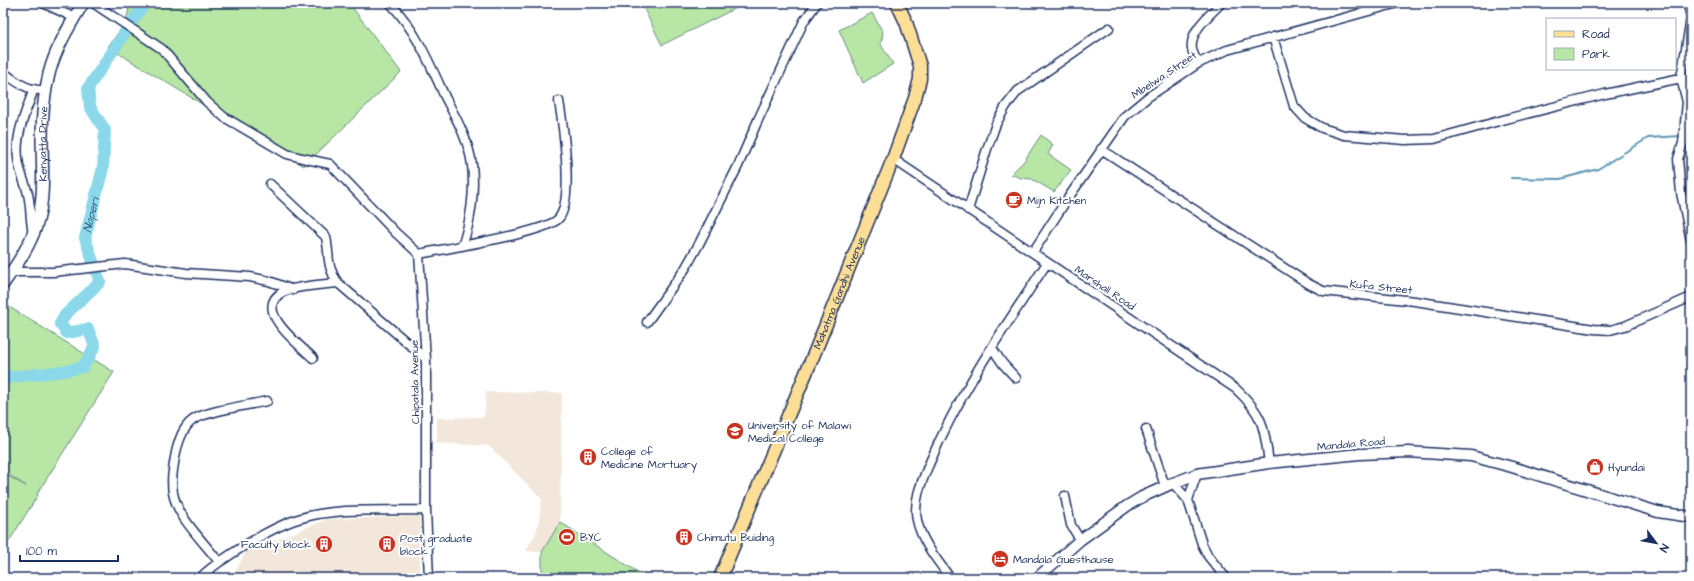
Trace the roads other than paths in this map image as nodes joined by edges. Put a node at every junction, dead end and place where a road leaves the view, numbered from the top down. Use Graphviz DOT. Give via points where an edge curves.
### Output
graph roads {
  1 [pos="43,3"];
  2 [pos="84,3"];
  3 [pos="92,3"];
  4 [pos="390,3"];
  5 [pos="817,3"];
  6 [pos="897,3"];
  7 [pos="1221,3"];
  8 [pos="1398,3"];
  9 [pos="1687,3"];
  10 [pos="1691,17"];
  11 [pos="74,18"];
  12 [pos="1109,28"];
  13 [pos="1273,37"];
  14 [pos="1199,63"];
  15 [pos="3,72"];
  16 [pos="1681,78"];
  17 [pos="1691,79"];
  18 [pos="34,90"];
  19 [pos="46,90"];
  20 [pos="559,102"];
  21 [pos="1101,149"];
  22 [pos="893,159"];
  23 [pos="270,184"];
  24 [pos="968,210"];
  25 [pos="1689,223"];
  26 [pos="33,235"];
  27 [pos="1691,241"];
  28 [pos="462,246"];
  29 [pos="1033,252"];
  30 [pos="419,254"];
  31 [pos="1047,263"];
  32 [pos="12,272"];
  33 [pos="338,283"];
  34 [pos="3,284"];
  35 [pos="292,290"];
  36 [pos="1691,297"];
  37 [pos="647,322"];
  38 [pos="992,348"];
  39 [pos="313,358"];
  40 [pos="426,359"];
  41 [pos="1016,378"];
  42 [pos="267,401"];
  43 [pos="1146,428"];
  44 [pos="1269,463"];
  45 [pos="1197,474"];
  46 [pos="1169,485"];
  47 [pos="1065,496"];
  48 [pos="1188,500"];
  49 [pos="426,510"];
  50 [pos="1691,518"];
  51 [pos="1080,540"];
  52 [pos="219,562"];
  53 [pos="200,578"];
  54 [pos="428,578"];
  55 [pos="720,578"];
  56 [pos="950,578"];
  57 [pos="1037,578"];
  58 [pos="1226,578"];
  1 -- 11 [label="street"];
  2 -- 11 [label="main road, Kenyatta Drive"];
  3 -- 30 [label="street" via="162,49 207,102 224,117 287,154 330,164"];
  4 -- 28 [label="street" via="410,26 422,48 467,147 471,164 472,201"];
  5 -- 37 [label="street" via="804,21 702,238 685,269"];
  6 -- 22 [label="main road, Mahatma Gandhi Avenue" via="916,51 920,79"];
  7 -- 14 [label="street" via="1198,28 1192,39 1193,53"];
  8 -- 13 [label="street, Mbelwa Street"];
  9 -- 10 [label="street"];
  10 -- 16 [label="street"];
  11 -- 19 [label="main road, Kenyatta Drive" via="54,58"];
  12 -- 24 [label="street" via="1018,91 1006,106 996,124"];
  13 -- 14 [label="street, Mbelwa Street" via="1227,50"];
  13 -- 16 [label="street" via="1294,106 1305,118 1322,128 1344,135 1405,140 1434,139 1598,96"];
  14 -- 21 [label="street, Mbelwa Street" via="1134,107"];
  15 -- 18 [label="street"];
  16 -- 17 [label="street"];
  16 -- 25 [label="street" via="1688,102 1683,143 1678,159"];
  18 -- 19 [label="street"];
  18 -- 26 [label="street" via="18,144 18,158 28,194 29,219"];
  19 -- 26 [label="main road, Kenyatta Drive" via="42,135 41,206"];
  20 -- 28 [label="street" via="566,150 566,176 565,206 558,220 547,226"];
  21 -- 29 [label="street, Mbelwa Street"];
  21 -- 36 [label="street, Kufa Street" via="1309,284 1324,291 1415,301 1610,330"];
  22 -- 24 [label="street, Marshall Road"];
  22 -- 55 [label="main road, Mahatma Gandhi Avenue"];
  23 -- 33 [label="street" via="326,238 329,265"];
  24 -- 29 [label="street, Marshall Road"];
  25 -- 27 [label="street"];
  26 -- 32 [label="main road, Kenyatta Drive"];
  28 -- 30 [label="street"];
  29 -- 31 [label="street, Marshall Road"];
  30 -- 40 [label="street, Chipatala Avenue"];
  31 -- 38 [label="street"];
  31 -- 44 [label="street, Marshall Road" via="1236,389 1254,406 1261,418"];
  32 -- 34 [label="main road, Kenyatta Drive"];
  32 -- 35 [label="street" via="53,272 125,264 186,273 250,277"];
  33 -- 35 [label="street"];
  33 -- 40 [label="street"];
  35 -- 39 [label="street" via="277,296 273,306 274,316"];
  38 -- 41 [label="street"];
  38 -- 56 [label="street" via="954,409 921,484 916,504 917,521 923,537"];
  40 -- 49 [label="street, Chipatala Avenue"];
  42 -- 52 [label="street" via="204,415 186,427 178,441 172,486 175,502 182,515"];
  43 -- 46 [label="street"];
  44 -- 45 [label="street, Mandala Road"];
  44 -- 50 [label="street, Mandala Road" via="1408,452 1471,456 1658,512"];
  45 -- 46 [label="street, Mandala Road"];
  45 -- 48 [label="street"];
  46 -- 48 [label="street"];
  46 -- 51 [label="street, Mandala Road" via="1127,506"];
  47 -- 51 [label="street" via="1070,525"];
  48 -- 58 [label="street" via="1202,544 1208,556"];
  49 -- 52 [label="street" via="362,511 300,518 266,533"];
  49 -- 54 [label="street, Chipatala Avenue"];
  51 -- 57 [label="street, Mandala Road"];
  52 -- 53 [label="street"];
}
